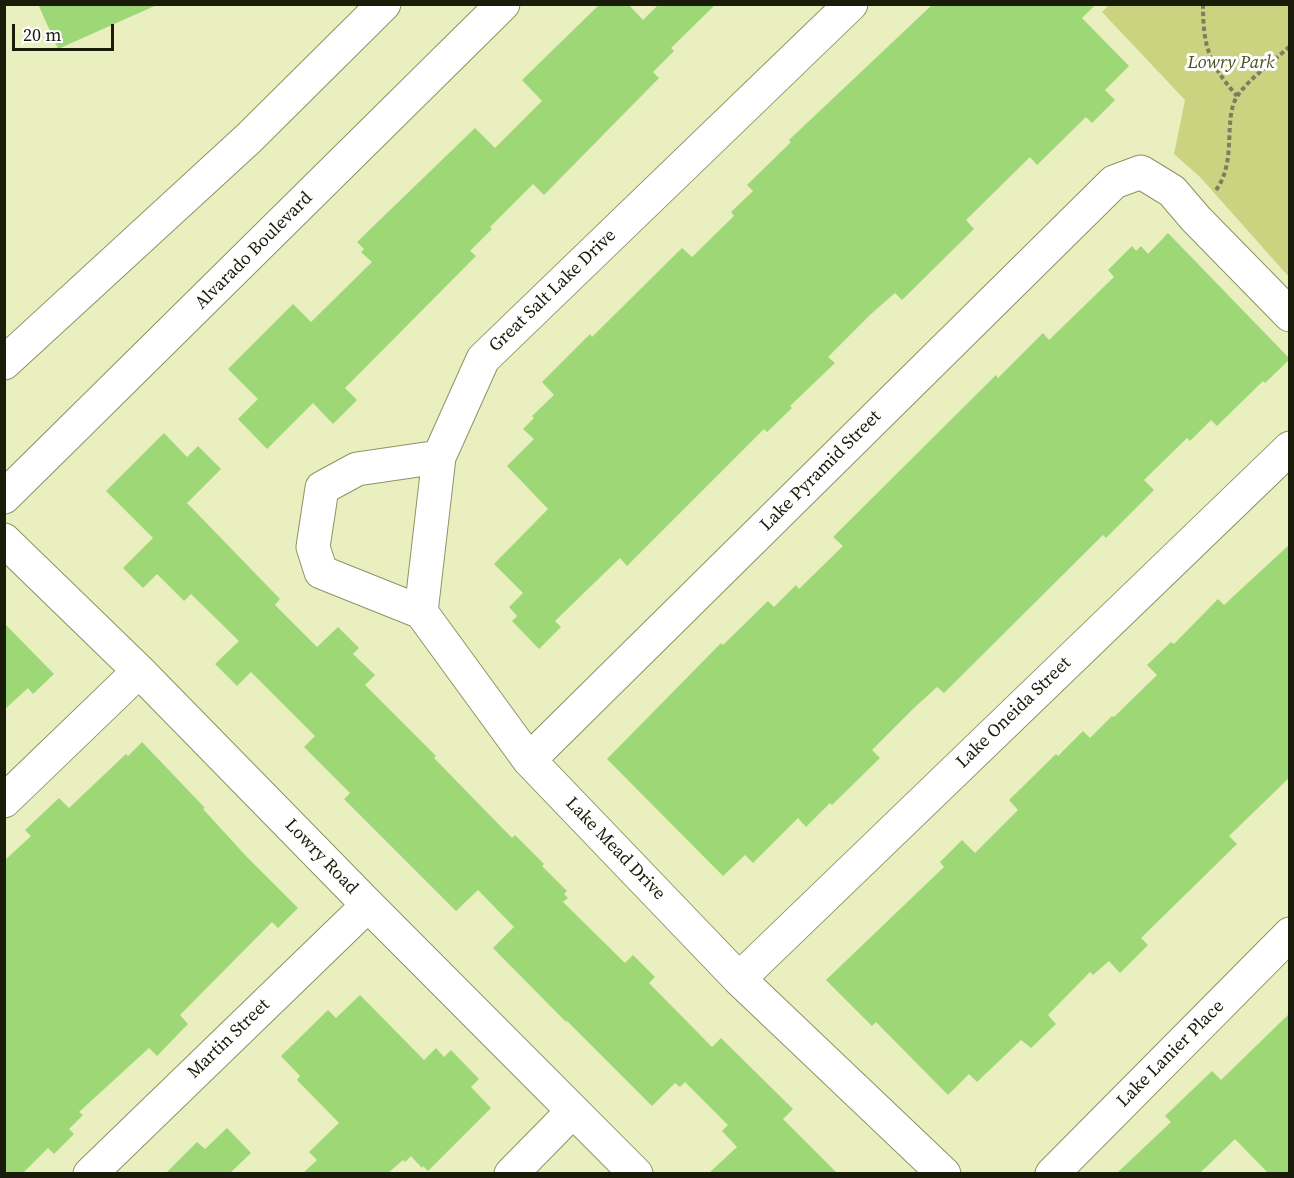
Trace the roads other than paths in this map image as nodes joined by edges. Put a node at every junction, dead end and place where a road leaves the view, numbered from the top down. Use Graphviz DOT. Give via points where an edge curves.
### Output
graph roads {
  1 [pos="384,4"];
  2 [pos="503,4"];
  3 [pos="851,4"];
  4 [pos="1290,315"];
  5 [pos="4,363"];
  6 [pos="1290,448"];
  7 [pos="439,457"];
  8 [pos="4,497"];
  9 [pos="4,540"];
  10 [pos="422,612"];
  11 [pos="139,670"];
  12 [pos="529,760"];
  13 [pos="4,801"];
  14 [pos="368,905"];
  15 [pos="1290,934"];
  16 [pos="739,979"];
  17 [pos="573,1111"];
  18 [pos="90,1173"];
  19 [pos="511,1173"];
  20 [pos="636,1173"];
  21 [pos="944,1173"];
  22 [pos="1052,1173"];
  1 -- 5 [label="street" via="249,138"];
  2 -- 8 [label="street, Alvarado Boulevard"];
  3 -- 7 [label="street, Great Salt Lake Drive" via="483,359"];
  4 -- 12 [label="street, Lake Pyramid Street" via="1172,191 1141,172 1113,182"];
  6 -- 16 [label="street, Lake Oneida Street"];
  7 -- 10 [label="street"];
  7 -- 10 [label="street" via="357,469 322,488 313,547 321,572"];
  9 -- 11 [label="street, Lowry Road"];
  10 -- 12 [label="street, Lake Mead Drive"];
  11 -- 13 [label="street"];
  11 -- 14 [label="street, Lowry Road"];
  12 -- 16 [label="street, Lake Mead Drive"];
  14 -- 17 [label="street, Lowry Road"];
  14 -- 18 [label="street, Martin Street"];
  15 -- 22 [label="street, Lake Lanier Place"];
  16 -- 21 [label="street, Lake Mead Drive"];
  17 -- 19 [label="street"];
  17 -- 20 [label="street, Lowry Road"];
}
